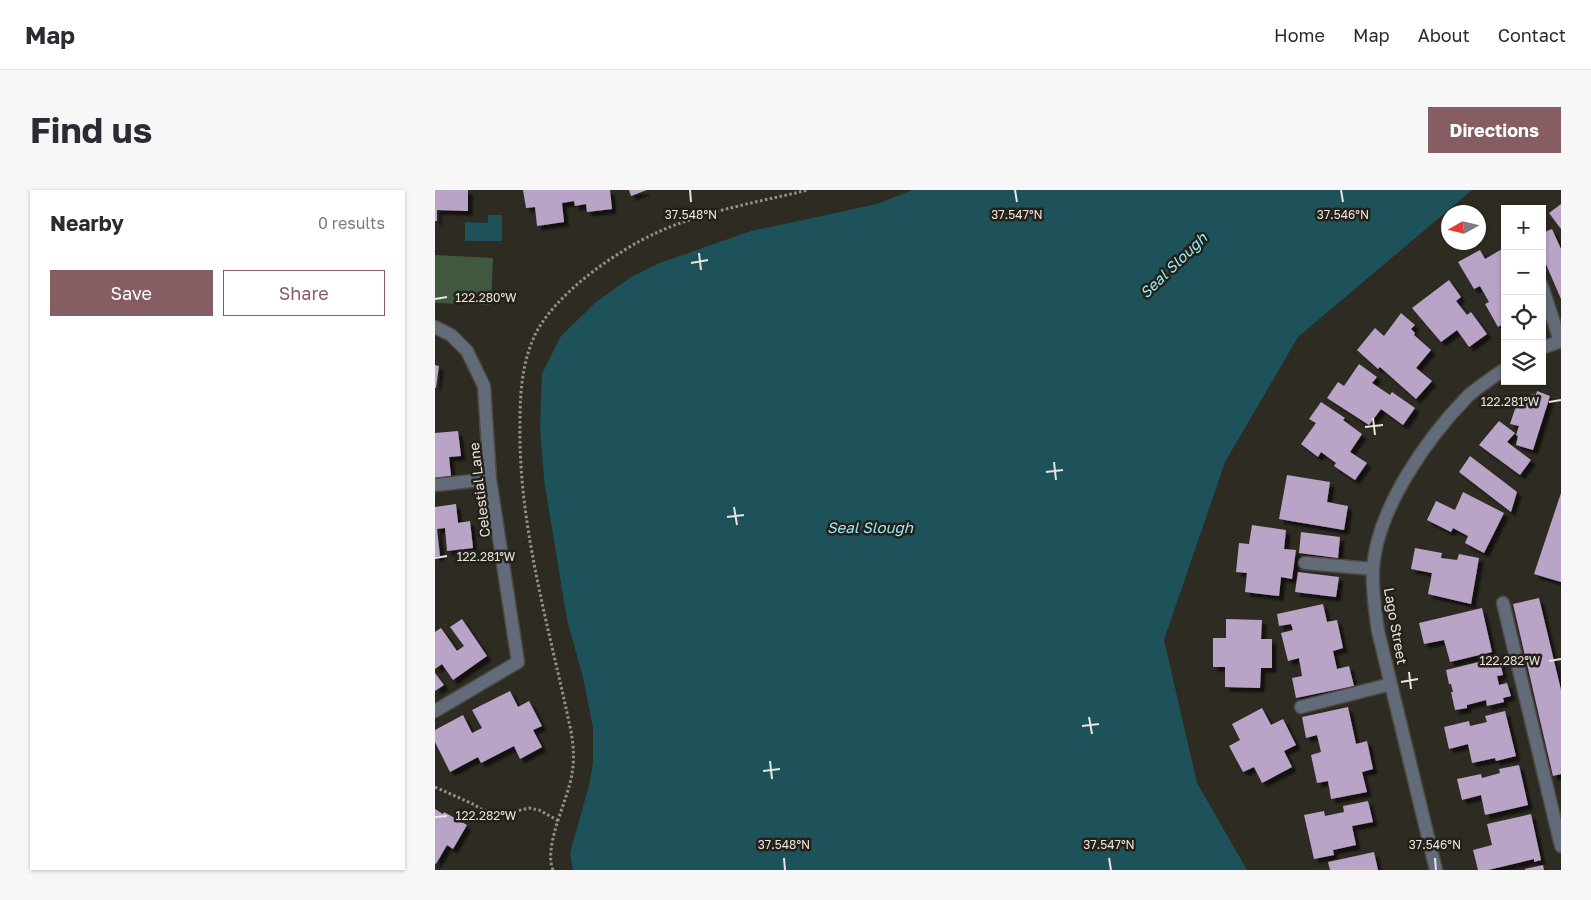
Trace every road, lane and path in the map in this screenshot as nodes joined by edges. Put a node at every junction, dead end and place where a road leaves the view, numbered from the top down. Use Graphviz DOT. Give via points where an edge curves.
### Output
graph roads {
  1 [pos="808,190"];
  2 [pos="1545,295"];
  3 [pos="435,326"];
  4 [pos="1560,341"];
  5 [pos="1546,346"];
  6 [pos="1501,372"];
  7 [pos="491,479"];
  8 [pos="435,485"];
  9 [pos="1305,563"];
  10 [pos="1373,569"];
  11 [pos="1503,603"];
  12 [pos="1391,684"];
  13 [pos="1301,707"];
  14 [pos="435,711"];
  15 [pos="435,788"];
  16 [pos="559,821"];
  17 [pos="1561,846"];
  18 [pos="553,870"];
  19 [pos="1436,870"];
  1 -- 16 [label="path" via="691,219 625,249 568,294 533,338 522,376 519,444 532,546 570,725 572,773"];
  2 -- 4 [label="street"];
  3 -- 7 [label="street, Celestial Lane" via="451,335 467,351 484,386"];
  4 -- 5 [label="street"];
  6 -- 10 [label="street, Lago Street" via="1469,395 1407,476 1388,508"];
  7 -- 8 [label="street"];
  7 -- 14 [label="street, Celestial Lane" via="519,662"];
  9 -- 10 [label="street"];
  10 -- 12 [label="street, Lago Street" via="1378,631"];
  11 -- 17 [label="street"];
  12 -- 13 [label="street"];
  12 -- 19 [label="street, Lago Street"];
  15 -- 16 [label="path" via="483,810 504,814 529,808"];
  16 -- 18 [label="path" via="550,860"];
}
